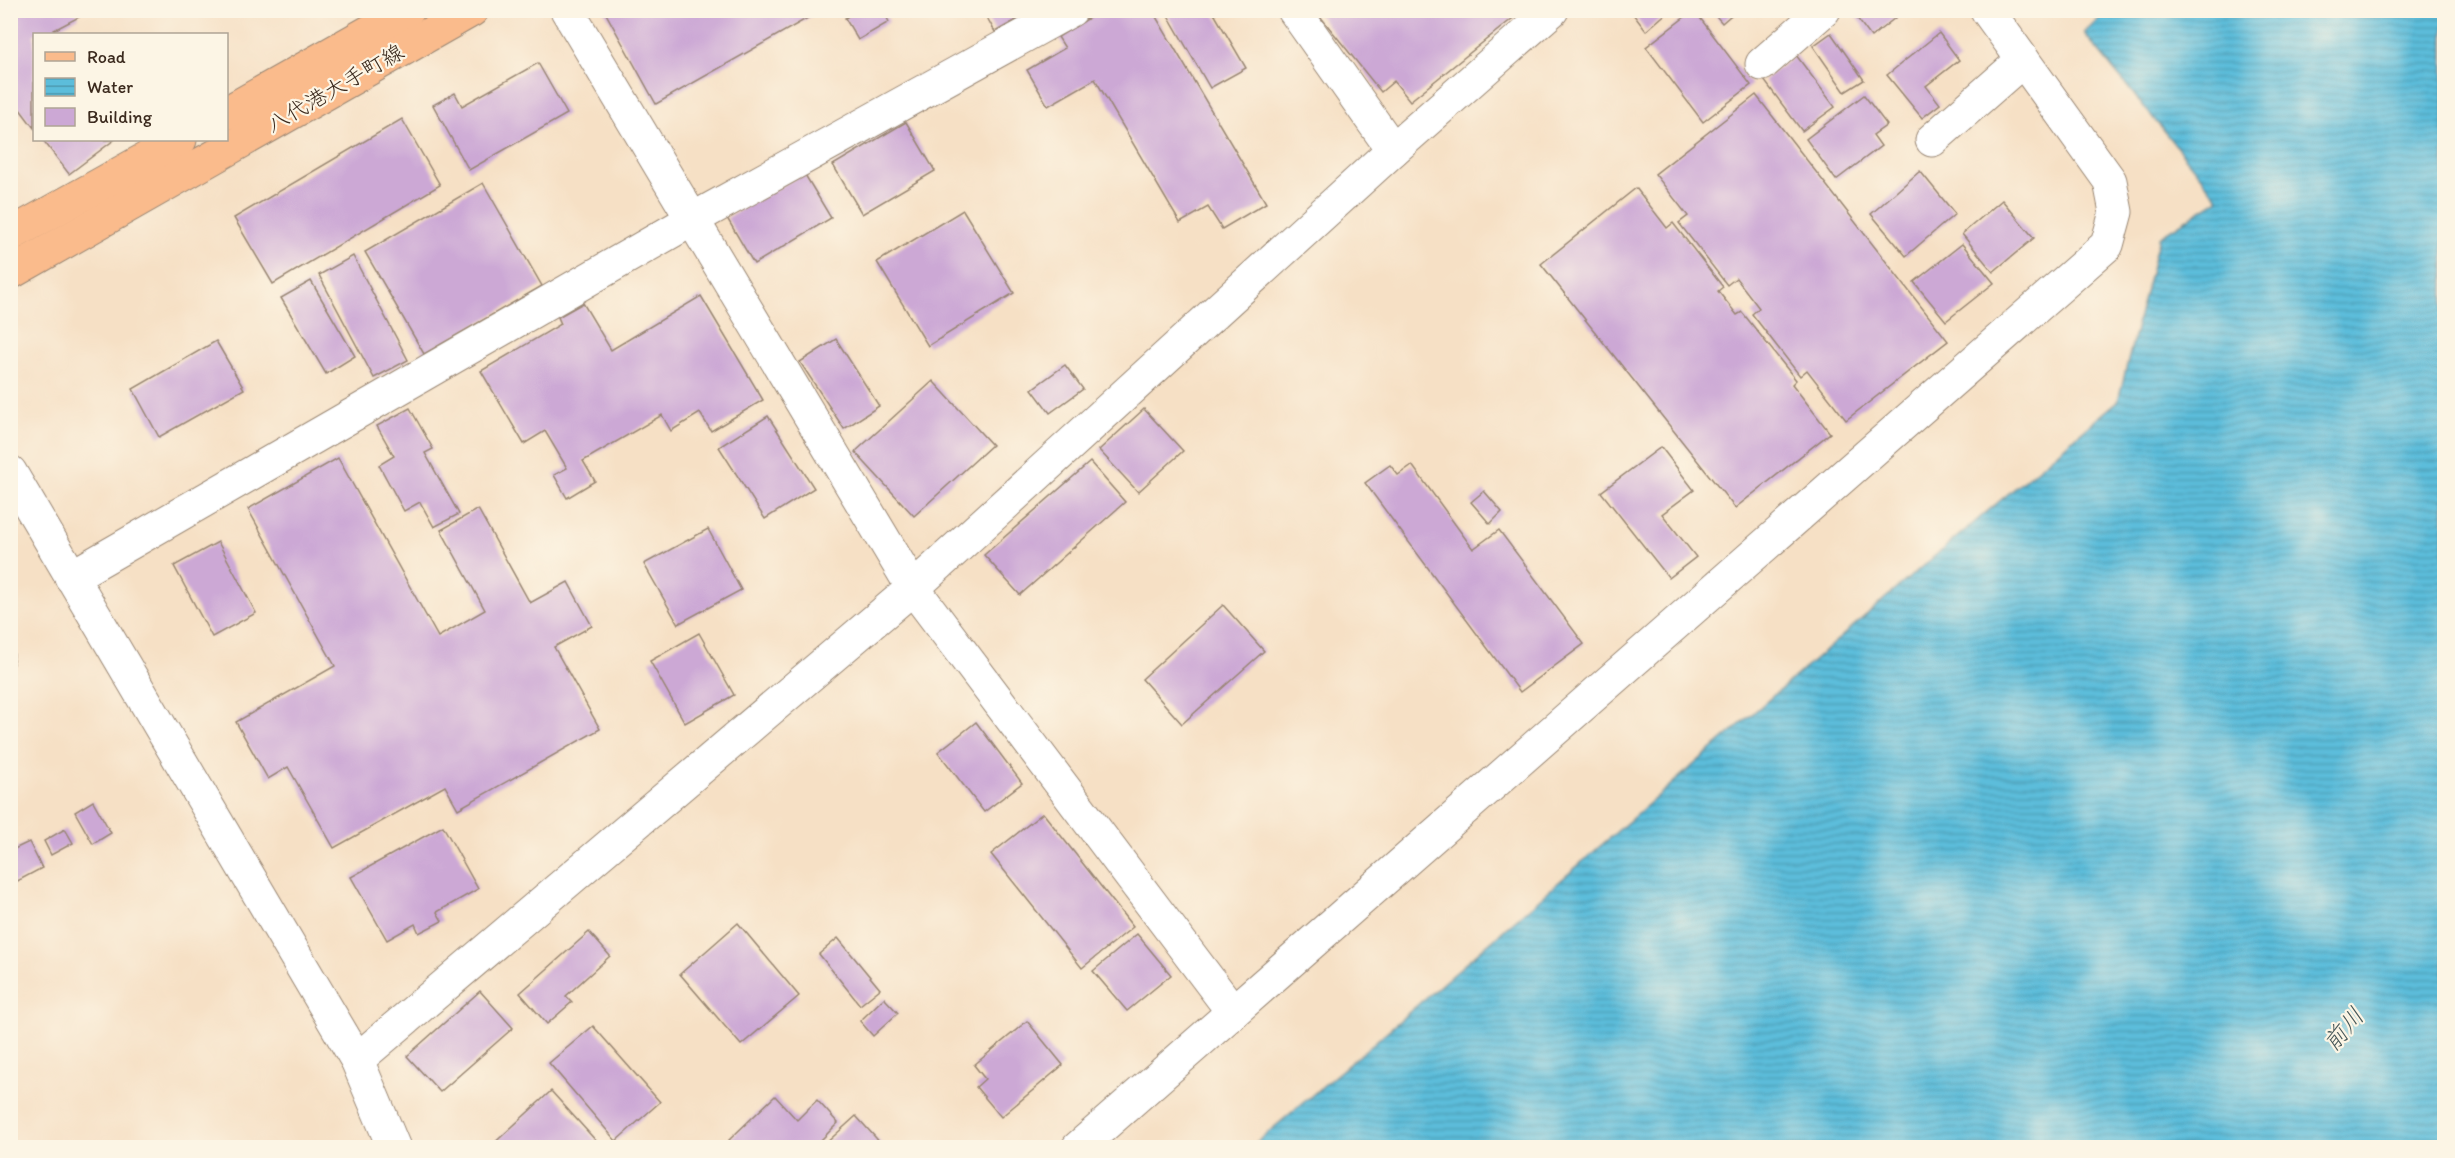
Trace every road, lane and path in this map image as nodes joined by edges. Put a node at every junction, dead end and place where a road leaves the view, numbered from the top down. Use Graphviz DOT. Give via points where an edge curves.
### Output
graph roads {
  1 [pos="408,10"];
  2 [pos="472,10"];
  3 [pos="567,10"];
  4 [pos="1071,10"];
  5 [pos="1294,10"];
  6 [pos="1552,10"];
  7 [pos="1824,10"];
  8 [pos="1992,12"];
  9 [pos="2023,60"];
  10 [pos="1762,64"];
  11 [pos="228,112"];
  12 [pos="1932,140"];
  13 [pos="178,141"];
  14 [pos="1393,150"];
  15 [pos="693,219"];
  16 [pos="10,235"];
  17 [pos="10,273"];
  18 [pos="10,472"];
  19 [pos="71,577"];
  20 [pos="913,588"];
  21 [pos="1233,1012"];
  22 [pos="357,1060"];
  23 [pos="394,1148"];
  24 [pos="1078,1148"];
  1 -- 11 [label="main road, 八代港大手町線"];
  2 -- 17 [label="main road, 八代港大手町線"];
  3 -- 15 [label="street"];
  4 -- 15 [label="street"];
  5 -- 14 [label="street"];
  6 -- 14 [label="street"];
  7 -- 10 [label="street"];
  8 -- 9 [label="street"];
  9 -- 12 [label="street"];
  9 -- 21 [label="street" via="2110,181 2116,212 2107,245"];
  13 -- 16 [label="main road"];
  14 -- 20 [label="street"];
  15 -- 19 [label="street"];
  15 -- 20 [label="street"];
  18 -- 19 [label="street"];
  19 -- 22 [label="street"];
  20 -- 21 [label="street"];
  20 -- 22 [label="street"];
  21 -- 24 [label="street"];
  22 -- 23 [label="street"];
}
